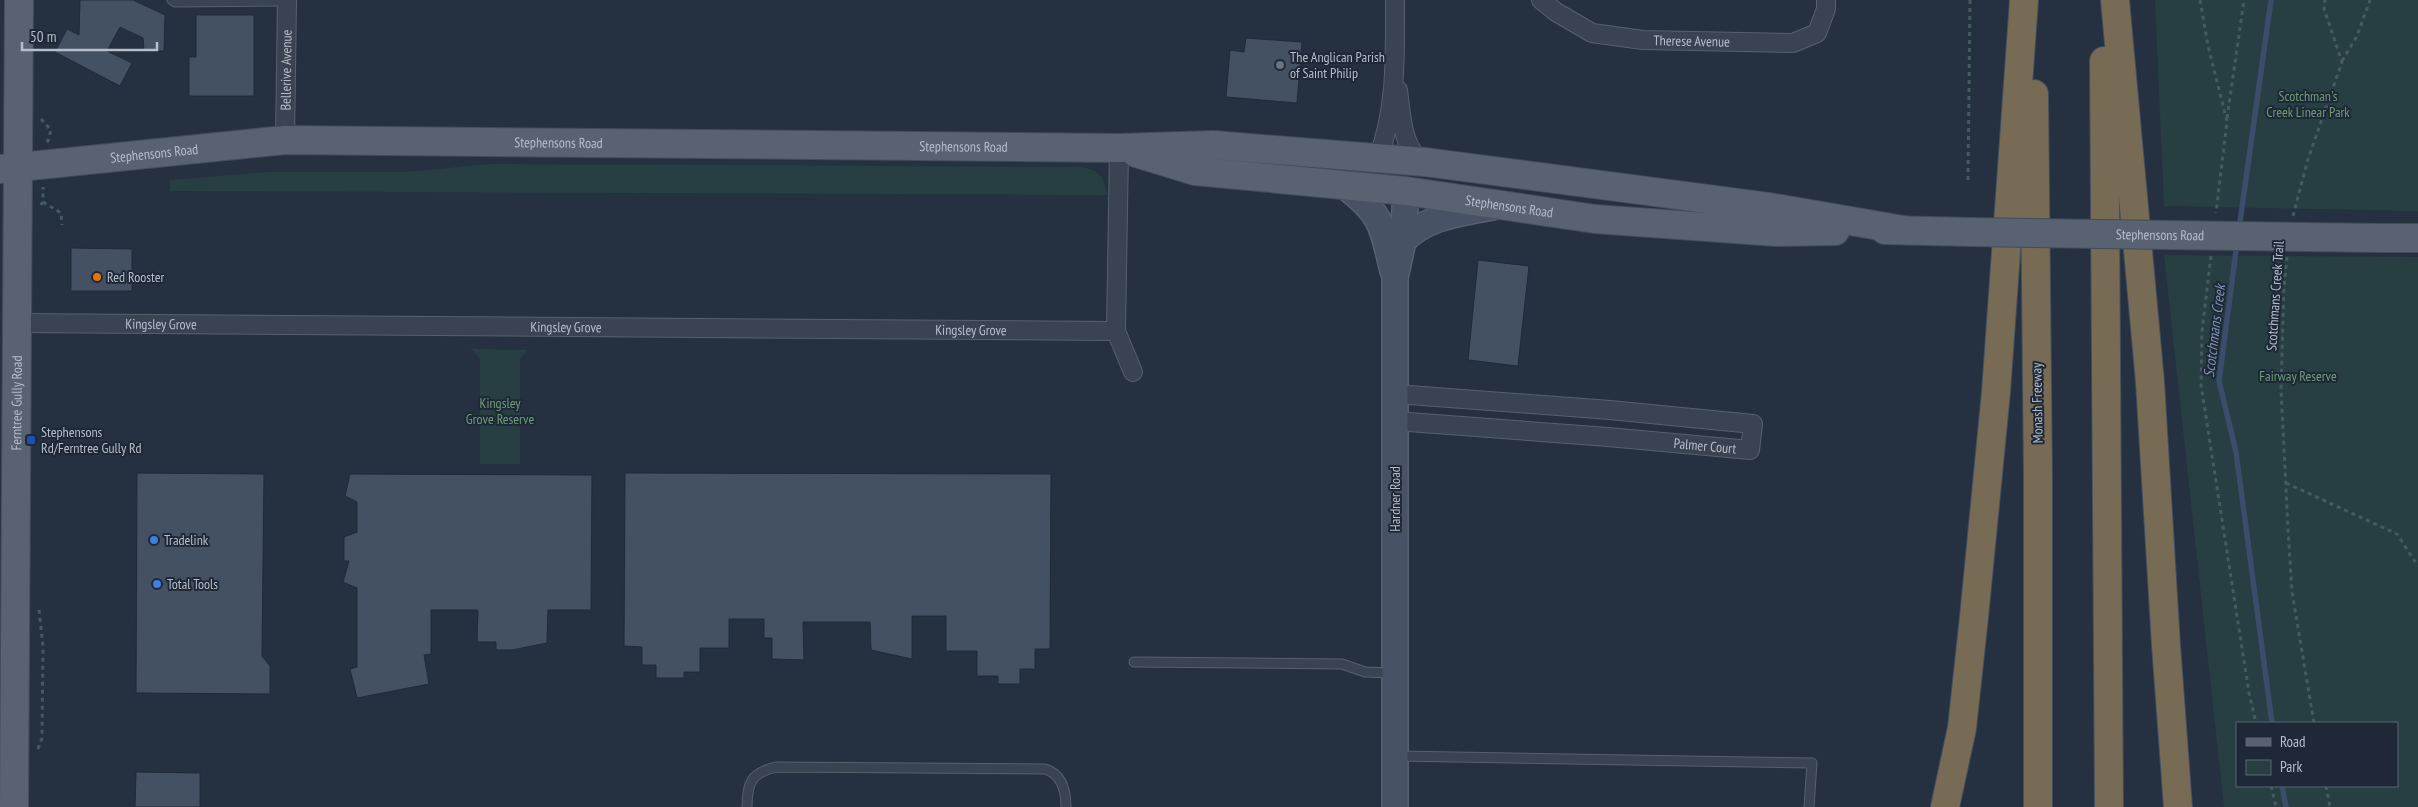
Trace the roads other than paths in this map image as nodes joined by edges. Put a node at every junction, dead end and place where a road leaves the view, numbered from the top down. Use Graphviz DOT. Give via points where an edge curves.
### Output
graph roads {
  1 [pos="18,0"];
  2 [pos="172,0"];
  3 [pos="287,0"];
  4 [pos="1395,0"];
  5 [pos="1542,0"];
  6 [pos="1826,0"];
  7 [pos="2024,0"];
  8 [pos="2033,0"];
  9 [pos="2104,0"];
  10 [pos="2115,0"];
  11 [pos="1395,70"];
  12 [pos="285,140"];
  13 [pos="1119,148"];
  14 [pos="1378,158"];
  15 [pos="1425,162"];
  16 [pos="8,168"];
  17 [pos="1345,186"];
  18 [pos="1406,192"];
  19 [pos="1497,206"];
  20 [pos="1903,230"];
  21 [pos="2418,238"];
  22 [pos="1403,241"];
  23 [pos="1395,278"];
  24 [pos="16,322"];
  25 [pos="1116,332"];
  26 [pos="1133,372"];
  27 [pos="1396,394"];
  28 [pos="1610,410"];
  29 [pos="1395,421"];
  30 [pos="1608,436"];
  31 [pos="7,500"];
  32 [pos="1134,662"];
  33 [pos="1395,673"];
  34 [pos="1395,756"];
  35 [pos="14,807"];
  36 [pos="747,807"];
  37 [pos="1066,807"];
  38 [pos="1395,807"];
  39 [pos="1809,807"];
  40 [pos="1945,807"];
  41 [pos="2038,807"];
  42 [pos="2109,807"];
  43 [pos="2178,807"];
  1 -- 16 [label="main road, Ferntree Gully Road"];
  2 -- 3 [label="lane"];
  3 -- 12 [label="street, Bellerive Avenue"];
  4 -- 11 [label="street"];
  5 -- 6 [label="street, Therese Avenue" via="1556,12 1592,32 1643,40 1793,42 1817,33"];
  7 -- 40 [label="highway" via="1996,392 1978,578 1962,728"];
  8 -- 41 [label="highway, Monash Freeway"];
  9 -- 42 [label="highway"];
  10 -- 43 [label="highway" via="2150,382"];
  11 -- 14 [label="street" via="1388,127"];
  11 -- 15 [label="street" via="1408,142 1415,156"];
  12 -- 13 [label="main road, Stephensons Road"];
  12 -- 16 [label="main road, Stephensons Road"];
  13 -- 14 [label="main road, Stephensons Road" via="1213,145"];
  13 -- 17 [label="main road, Stephensons Road" via="1195,171"];
  13 -- 25 [label="street"];
  14 -- 15 [label="main road, Stephensons Road"];
  14 -- 18 [label="main road"];
  15 -- 20 [label="main road, Stephensons Road" via="1769,207"];
  16 -- 24 [label="main road, Ferntree Gully Road"];
  17 -- 18 [label="main road, Stephensons Road"];
  17 -- 23 [label="street" via="1376,214"];
  18 -- 19 [label="main road, Stephensons Road"];
  18 -- 22 [label="street, Hardner Road"];
  19 -- 20 [label="main road, Stephensons Road" via="1595,220 1777,232"];
  19 -- 22 [label="street" via="1426,222"];
  20 -- 21 [label="main road, Stephensons Road, bridge"];
  22 -- 23 [label="street, Hardner Road"];
  23 -- 27 [label="street, Hardner Road"];
  24 -- 25 [label="street, Kingsley Grove"];
  24 -- 31 [label="main road, Ferntree Gully Road"];
  25 -- 26 [label="street"];
  27 -- 28 [label="street, Palmer Court"];
  27 -- 29 [label="street, Hardner Road"];
  28 -- 30 [label="street"];
  28 -- 30 [label="street, Palmer Court" via="1753,424 1750,450"];
  29 -- 30 [label="street, Palmer Court"];
  29 -- 33 [label="street, Hardner Road"];
  31 -- 35 [label="main road, Ferntree Gully Road"];
  32 -- 33 [label="lane" via="1342,664 1365,672"];
  33 -- 34 [label="street, Hardner Road"];
  34 -- 38 [label="street, Hardner Road"];
  34 -- 39 [label="lane" via="1812,763"];
  36 -- 37 [label="lane" via="747,789 751,781 758,774 776,768 1045,769 1062,783"];
}
